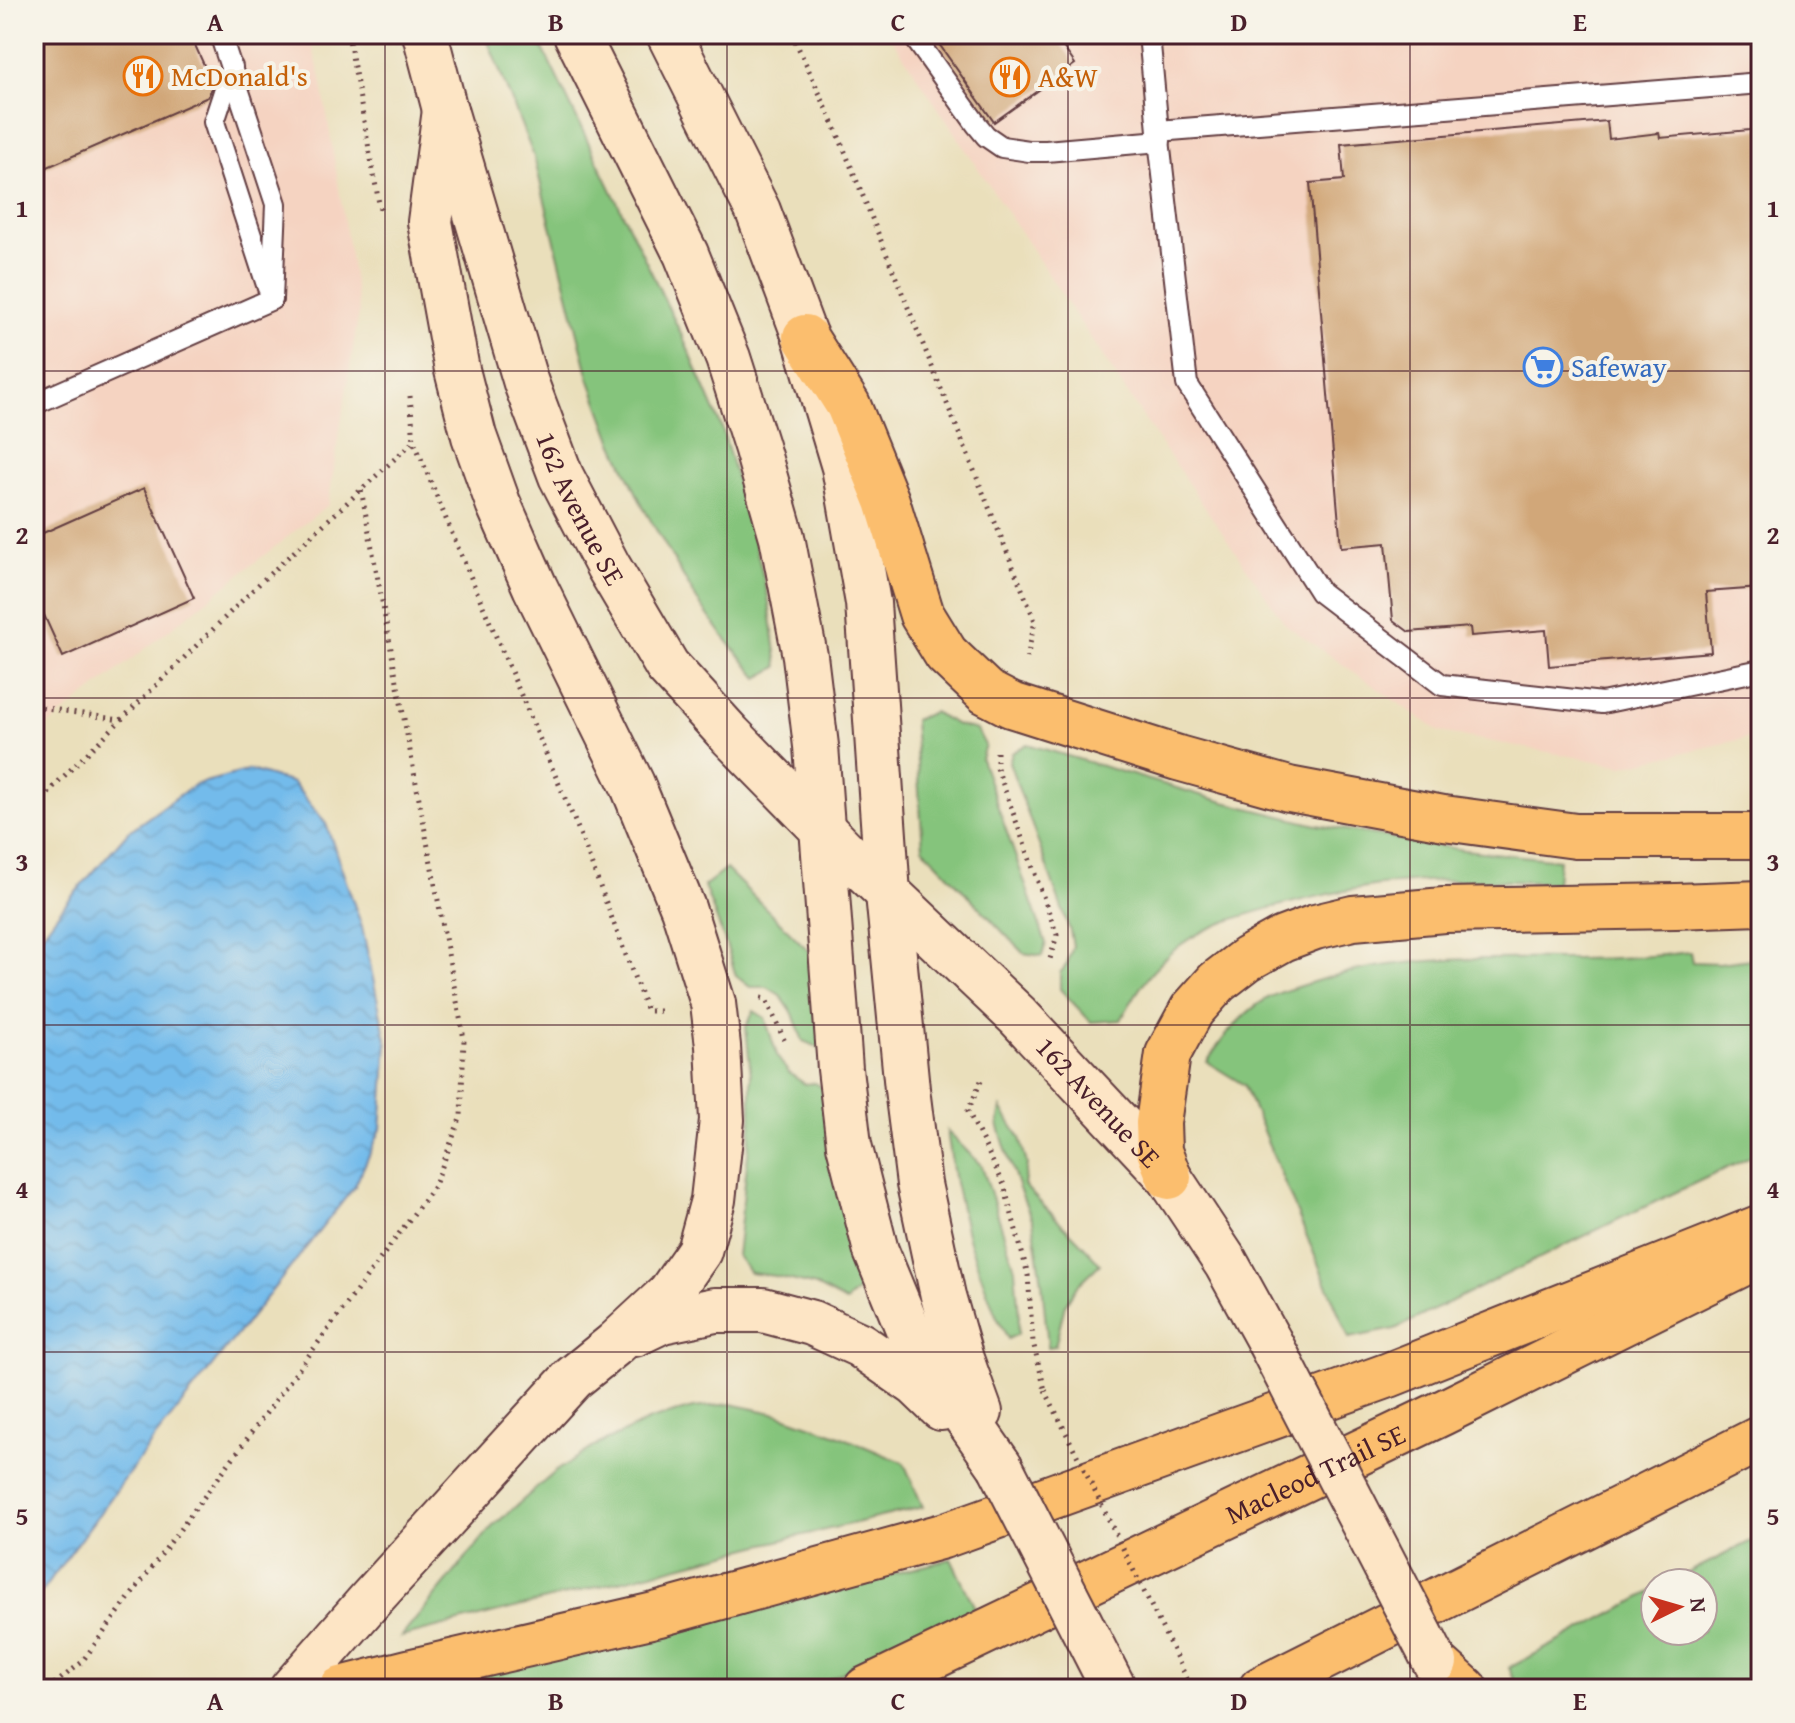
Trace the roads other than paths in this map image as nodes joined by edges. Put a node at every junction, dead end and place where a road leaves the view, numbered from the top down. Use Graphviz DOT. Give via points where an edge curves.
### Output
graph roads {
  1 [pos="220,34"];
  2 [pos="425,34"];
  3 [pos="576,34"];
  4 [pos="912,34"];
  5 [pos="1149,34"];
  6 [pos="672,38"];
  7 [pos="232,67"];
  8 [pos="1761,83"];
  9 [pos="445,110"];
  10 [pos="1159,136"];
  11 [pos="272,299"];
  12 [pos="805,337"];
  13 [pos="34,404"];
  14 [pos="1761,670"];
  15 [pos="822,829"];
  16 [pos="1761,836"];
  17 [pos="888,894"];
  18 [pos="1761,903"];
  19 [pos="1169,1177"];
  20 [pos="1761,1227"];
  21 [pos="1761,1254"];
  22 [pos="615,1344"];
  23 [pos="1761,1438"];
  24 [pos="1000,1466"];
  25 [pos="1447,1680"];
  26 [pos="292,1689"];
  27 [pos="341,1689"];
  28 [pos="866,1689"];
  29 [pos="1114,1689"];
  30 [pos="1261,1689"];
  1 -- 7 [label="lane"];
  2 -- 9 [label="main road, 162 Avenue SE"];
  3 -- 15 [label="main road" via="686,254 756,446 782,537 805,656"];
  4 -- 10 [label="lane" via="977,125 1002,147 1046,151"];
  5 -- 10 [label="lane"];
  6 -- 12 [label="main road" via="758,211"];
  7 -- 11 [label="lane" via="276,204"];
  7 -- 11 [label="lane" via="214,122"];
  8 -- 10 [label="lane"];
  9 -- 15 [label="main road, 162 Avenue SE" via="526,383 561,476 608,566 667,666"];
  9 -- 22 [label="main road" via="430,222 474,436 535,587 632,784 683,908 713,1003 722,1120 713,1200 699,1251 669,1294"];
  10 -- 14 [label="lane" via="1187,384 1320,592 1442,685 1602,703"];
  11 -- 13 [label="lane"];
  12 -- 16 [label="highway" via="848,405 887,501 922,615 946,654 986,692 1011,705 1289,789 1444,818 1576,836"];
  12 -- 17 [label="main road" via="844,467 868,603"];
  15 -- 17 [label="main road, 162 Avenue SE"];
  15 -- 24 [label="main road" via="849,1145 876,1251 913,1341"];
  17 -- 19 [label="main road, 162 Avenue SE" via="1018,1016"];
  17 -- 24 [label="main road" via="919,1184 961,1359"];
  18 -- 19 [label="highway" via="1444,910 1353,918 1283,939 1217,982 1192,1010 1168,1054 1158,1123 1159,1151"];
  19 -- 25 [label="main road, 162 Avenue SE, bridge" via="1226,1263"];
  20 -- 27 [label="highway" via="1389,1375 943,1536 659,1614"];
  21 -- 28 [label="highway, Macleod Trail SE"];
  22 -- 24 [label="main road" via="662,1321 715,1310 763,1310 812,1323 860,1345 916,1384"];
  22 -- 26 [label="main road" via="573,1378"];
  23 -- 30 [label="highway"];
  24 -- 29 [label="main road, bridge"];
}
